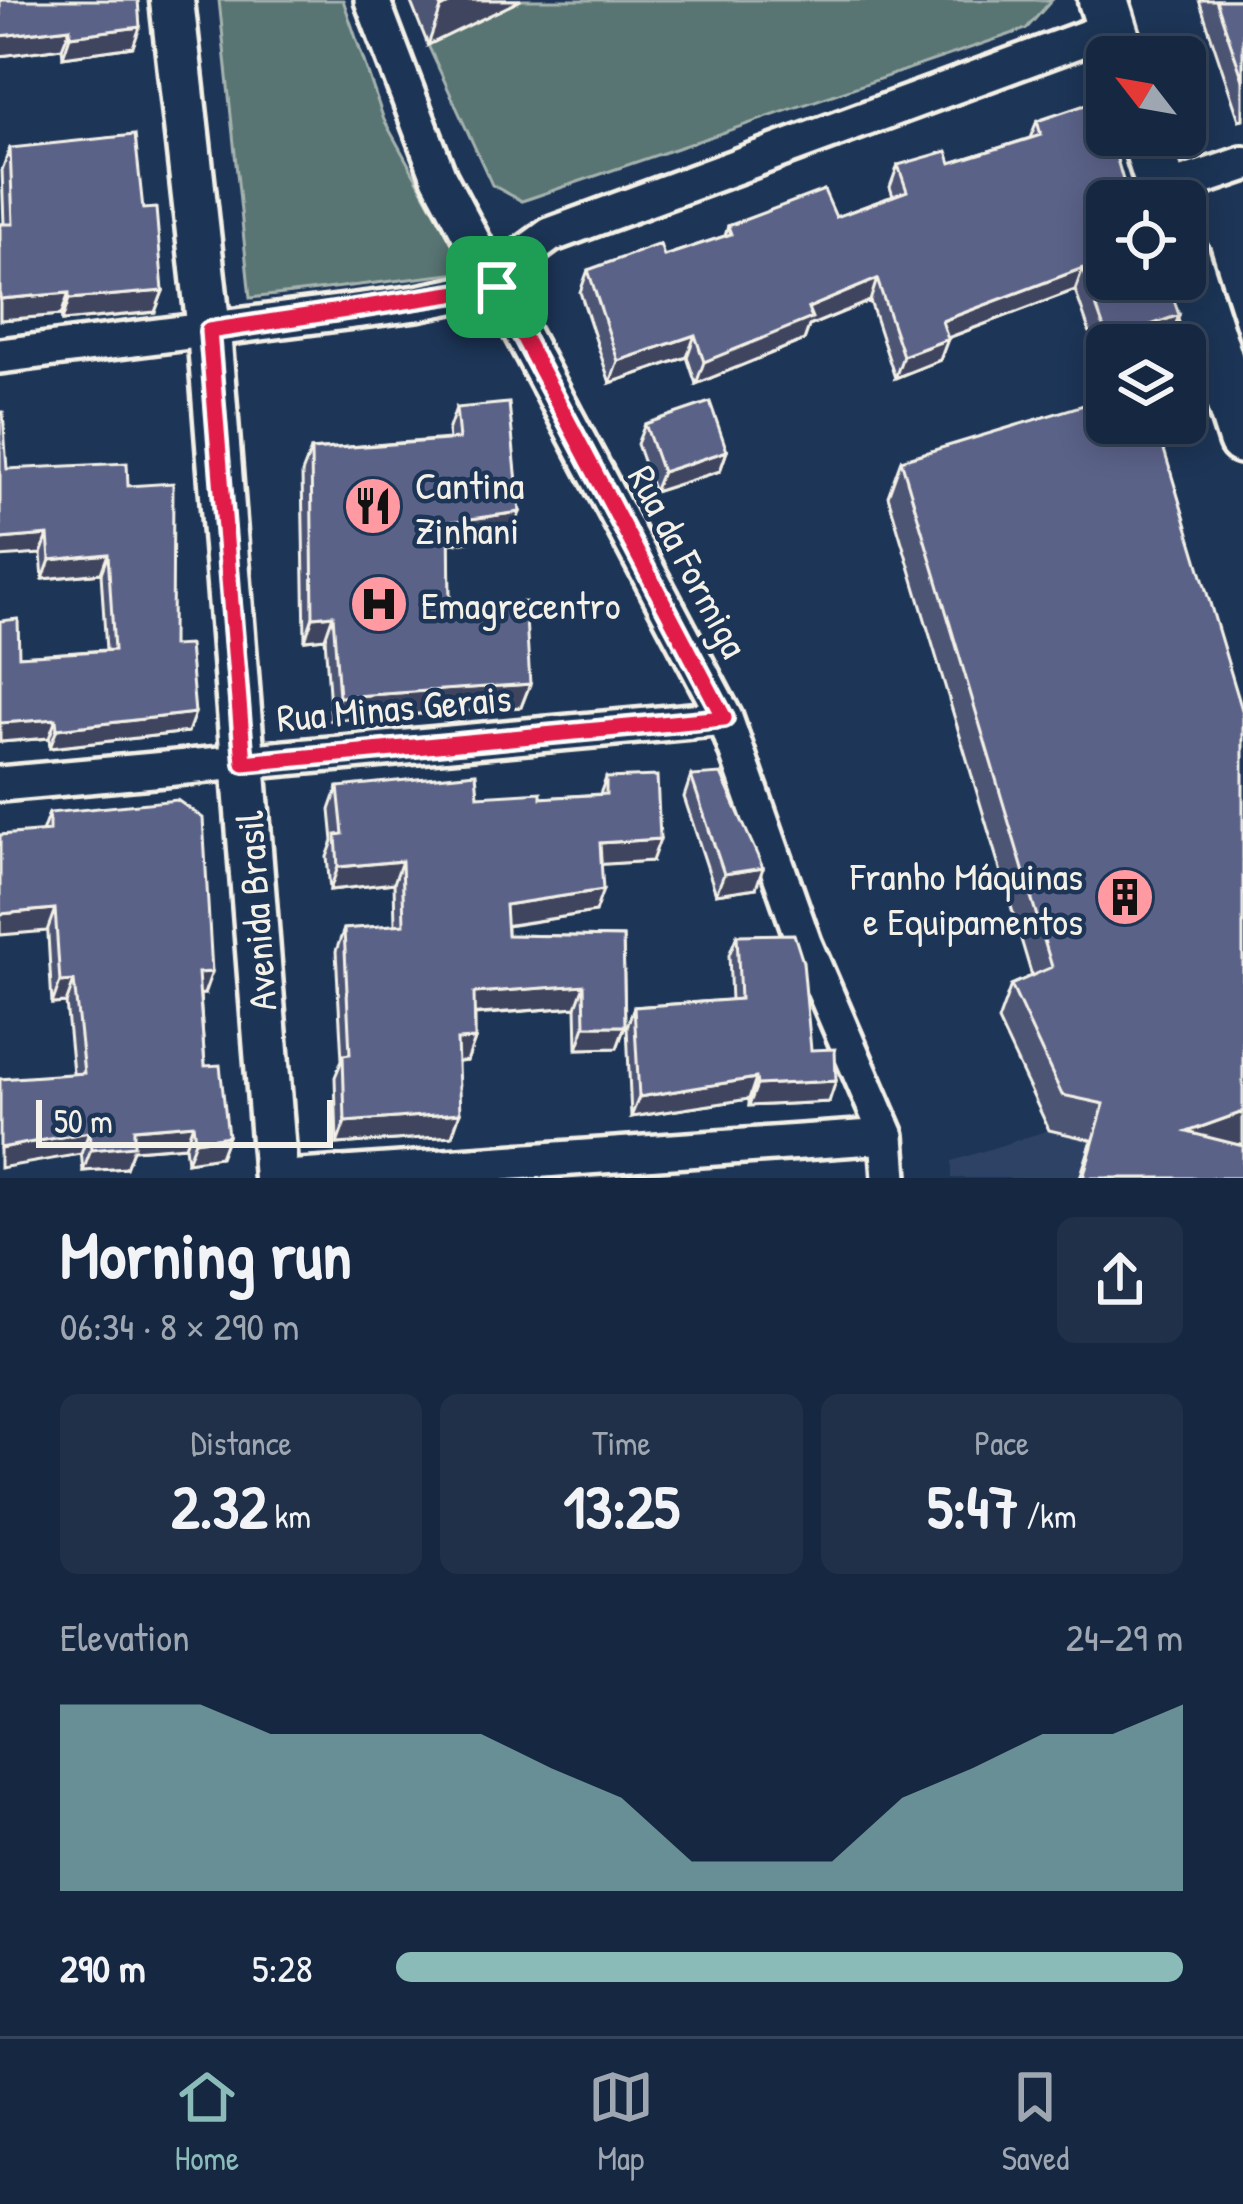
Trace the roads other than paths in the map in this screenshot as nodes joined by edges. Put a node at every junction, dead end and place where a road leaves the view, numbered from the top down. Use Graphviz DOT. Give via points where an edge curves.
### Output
graph roads {
  1 [pos="172,0"];
  2 [pos="372,0"];
  3 [pos="1112,28"];
  4 [pos="1243,164"];
  5 [pos="1204,180"];
  6 [pos="497,287"];
  7 [pos="1199,300"];
  8 [pos="209,331"];
  9 [pos="0,356"];
  10 [pos="1243,439"];
  11 [pos="724,718"];
  12 [pos="244,763"];
  13 [pos="0,784"];
  14 [pos="887,1136"];
  15 [pos="276,1178"];
  16 [pos="286,1178"];
  17 [pos="890,1178"];
  1 -- 8 [label="street, Avenida Brasil"];
  2 -- 6 [label="street, Rua da Formiga" via="439,177"];
  3 -- 6 [label="street" via="550,236"];
  4 -- 5 [label="street"];
  6 -- 8 [label="street"];
  6 -- 11 [label="street, Rua da Formiga"];
  7 -- 10 [label="main road"];
  8 -- 9 [label="street"];
  8 -- 12 [label="street, Avenida Brasil"];
  11 -- 12 [label="street, Rua Minas Gerais"];
  11 -- 14 [label="street, Rua da Formiga" via="805,943"];
  12 -- 13 [label="street, Rua Minas Gerais"];
  12 -- 15 [label="street, Avenida Brasil"];
  14 -- 16 [label="street"];
  14 -- 17 [label="street, Rua da Formiga"];
}
